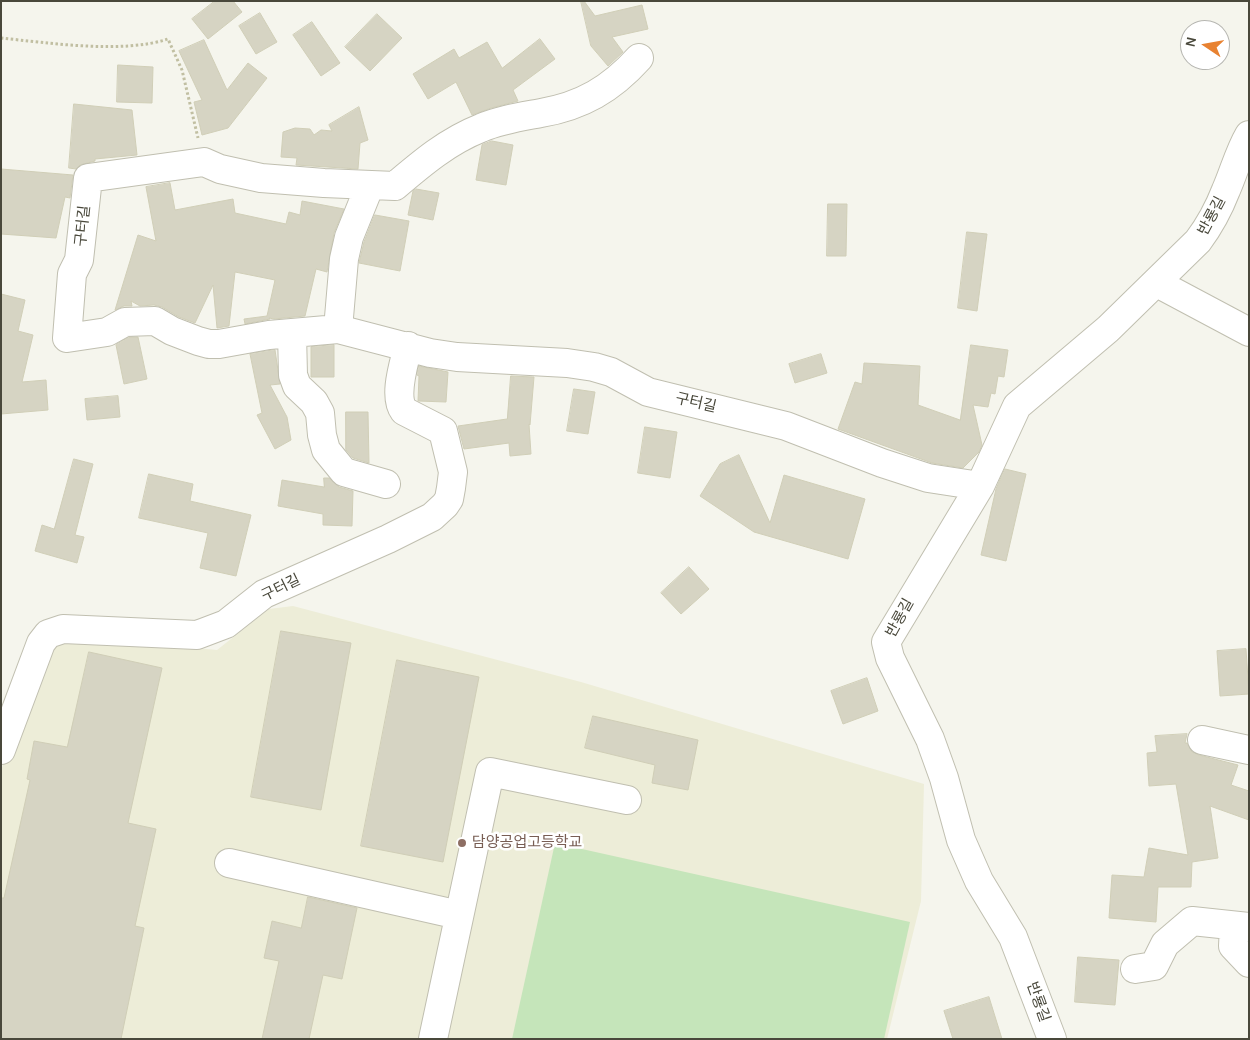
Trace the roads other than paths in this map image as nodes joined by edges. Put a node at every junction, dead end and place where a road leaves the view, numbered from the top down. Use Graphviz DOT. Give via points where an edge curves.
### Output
graph roads {
  1 [pos="638,58"];
  2 [pos="1249,135"];
  3 [pos="370,185"];
  4 [pos="1157,283"];
  5 [pos="338,330"];
  6 [pos="1249,332"];
  7 [pos="292,333"];
  8 [pos="408,346"];
  9 [pos="386,484"];
  10 [pos="980,486"];
  11 [pos="1202,740"];
  12 [pos="1,750"];
  13 [pos="1249,750"];
  14 [pos="627,800"];
  15 [pos="229,863"];
  16 [pos="459,915"];
  17 [pos="1241,926"];
  18 [pos="1249,963"];
  19 [pos="1136,969"];
  20 [pos="433,1039"];
  21 [pos="1052,1039"];
  1 -- 3 [label="street, 구터길" via="622,76 591,97 568,107 482,127 429,157 395,186"];
  2 -- 4 [label="street, 반룡길" via="1210,225"];
  3 -- 5 [label="street" via="349,237 344,259"];
  3 -- 7 [label="street, 구터길" via="260,178 204,162 88,178 79,260 72,274 67,338 107,332 125,322 155,321 172,331 210,344"];
  4 -- 6 [label="street"];
  4 -- 10 [label="street, 반룡길" via="1018,406"];
  5 -- 7 [label="street, 구터길"];
  5 -- 8 [label="street, 구터길"];
  7 -- 9 [label="street" via="293,375 297,386 314,402 320,413 326,450 344,472"];
  8 -- 10 [label="street, 구터길" via="457,357 594,367 611,372 648,392 786,426 928,478"];
  8 -- 12 [label="street, 구터길" via="400,405 404,411 443,431 452,472 452,488 445,505 423,522 264,594 226,624 197,635 63,629 48,634 41,643"];
  10 -- 21 [label="street, 반룡길" via="886,642 890,658 930,739 961,840 979,881 1014,937"];
  11 -- 13 [label="street"];
  14 -- 16 [label="street" via="490,772"];
  15 -- 16 [label="street"];
  16 -- 20 [label="street"];
  17 -- 18 [label="street" via="1232,946"];
  17 -- 19 [label="street" via="1192,921 1165,944 1154,966"];
}
